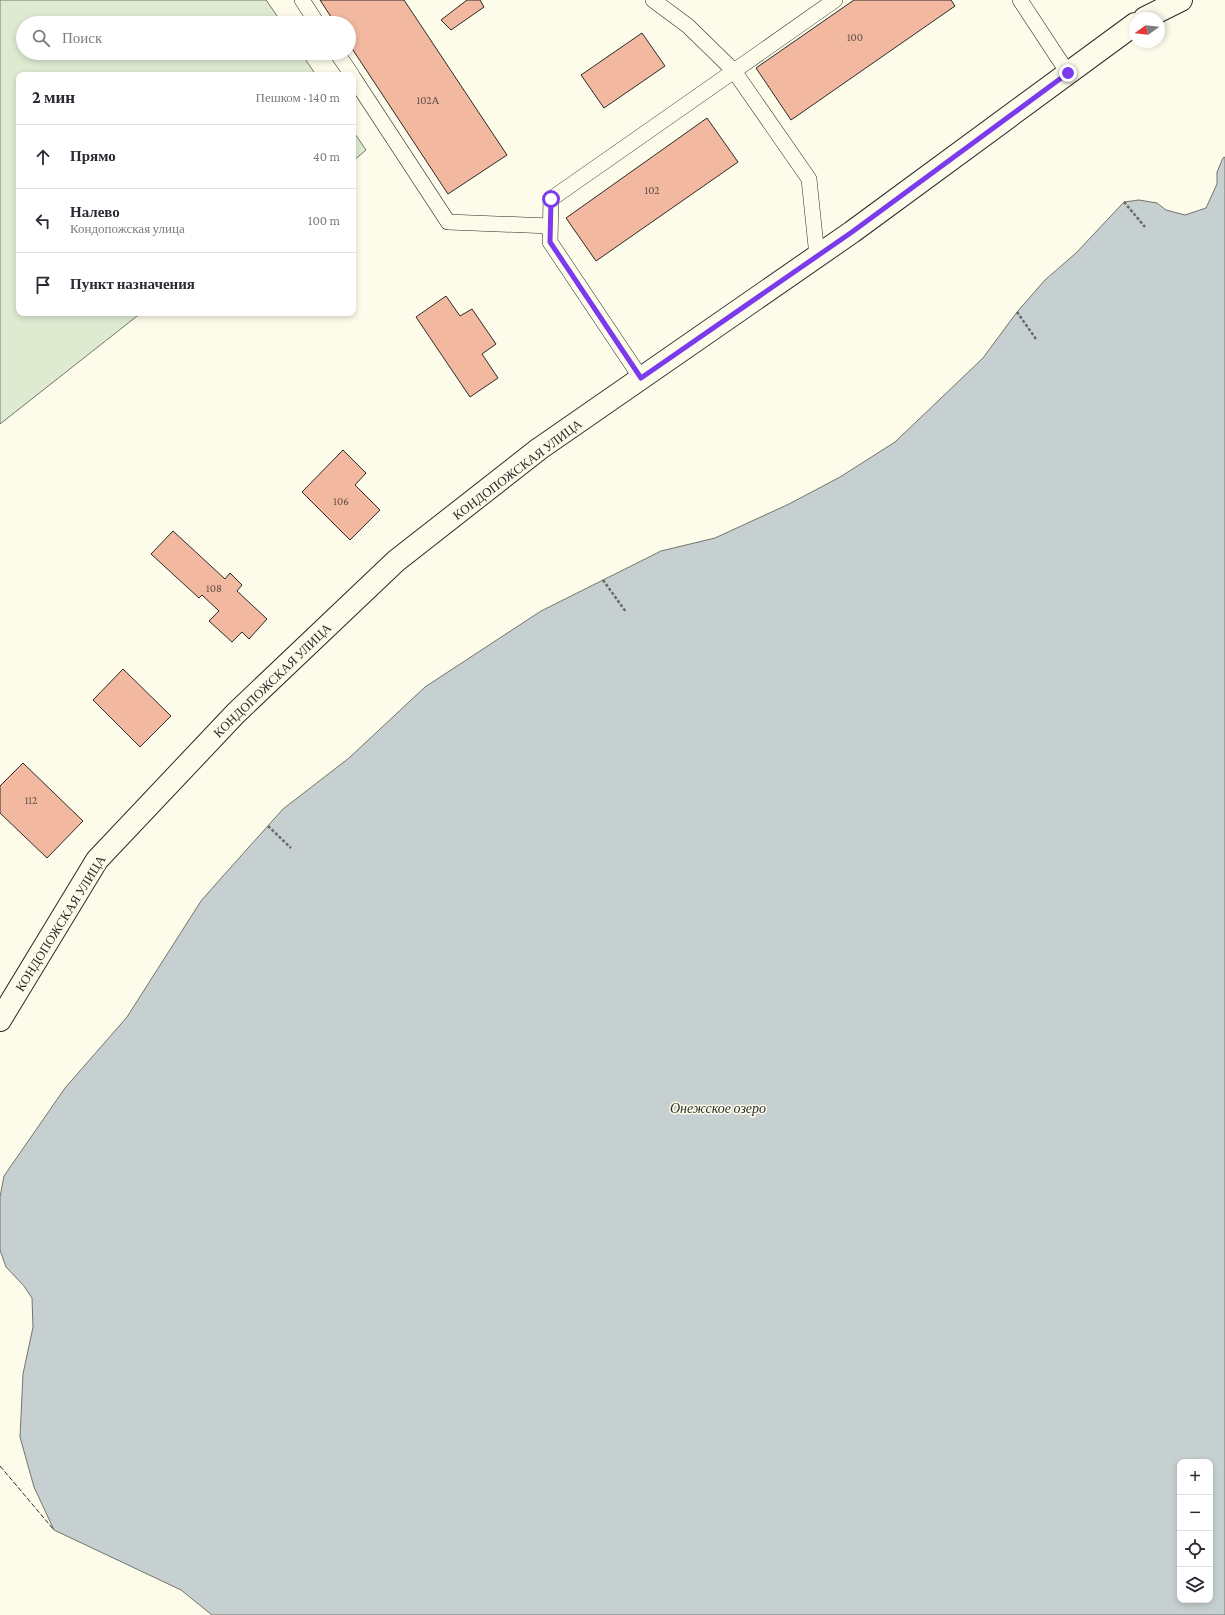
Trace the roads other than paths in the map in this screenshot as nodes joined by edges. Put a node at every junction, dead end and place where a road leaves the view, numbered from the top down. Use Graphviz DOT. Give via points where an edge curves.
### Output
graph roads {
  1 [pos="302,0"];
  2 [pos="653,0"];
  3 [pos="835,0"];
  4 [pos="1020,0"];
  5 [pos="1181,0"];
  6 [pos="1157,12"];
  7 [pos="312,16"];
  8 [pos="1129,28"];
  9 [pos="342,60"];
  10 [pos="734,71"];
  11 [pos="349,72"];
  12 [pos="1068,73"];
  13 [pos="356,82"];
  14 [pos="550,226"];
  15 [pos="816,256"];
  16 [pos="641,378"];
  17 [pos="0,1020"];
  1 -- 7 [label="lane"];
  2 -- 10 [label="lane" via="688,26"];
  3 -- 10 [label="lane"];
  4 -- 12 [label="lane"];
  5 -- 6 [label="street"];
  8 -- 12 [label="street, КОНДОПОЖСКАЯ УЛИЦА"];
  9 -- 11 [label="lane"];
  10 -- 14 [label="lane" via="551,199"];
  10 -- 15 [label="lane" via="809,178"];
  12 -- 15 [label="street, КОНДОПОЖСКАЯ УЛИЦА"];
  13 -- 14 [label="lane" via="448,222"];
  14 -- 16 [label="lane" via="550,242"];
  15 -- 16 [label="street, КОНДОПОЖСКАЯ УЛИЦА"];
  16 -- 17 [label="street, КОНДОПОЖСКАЯ УЛИЦА" via="539,449 396,561 236,712 97,860"];
}
